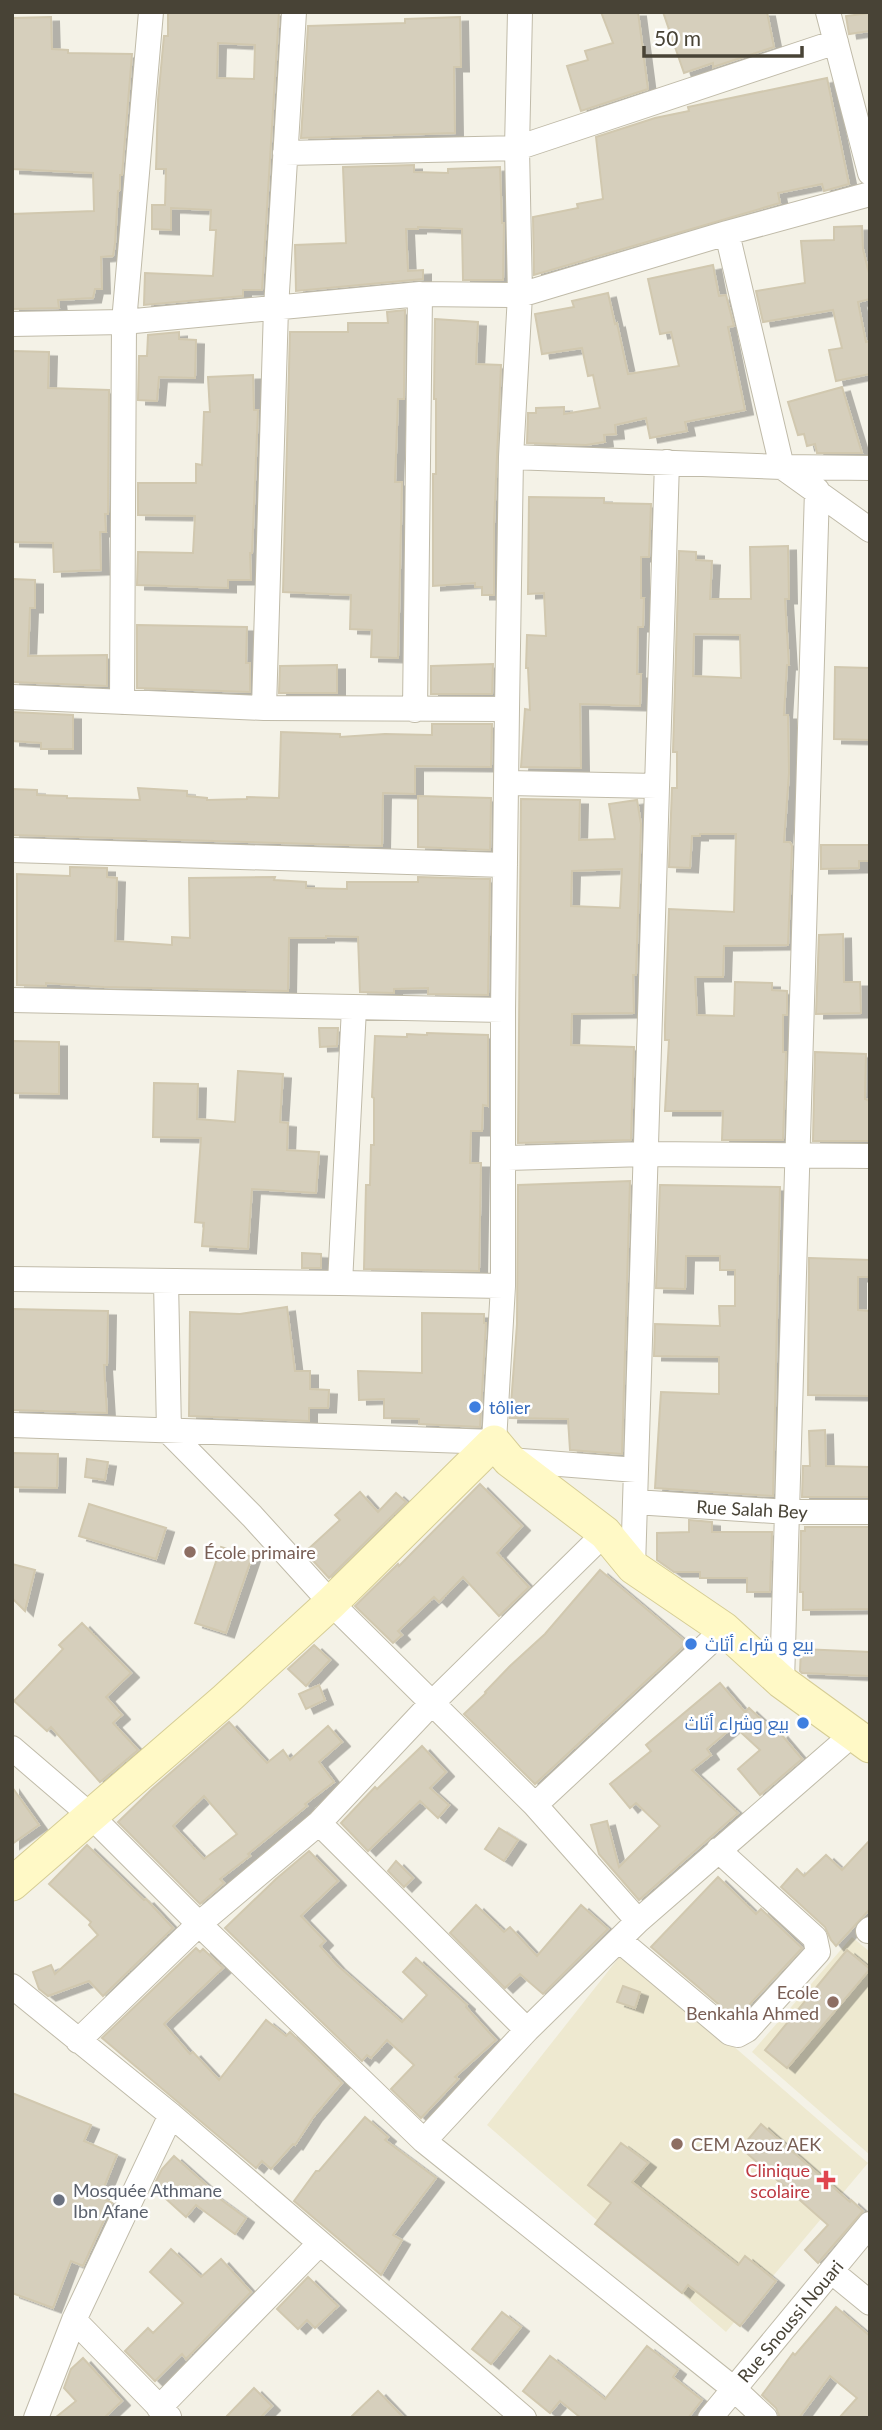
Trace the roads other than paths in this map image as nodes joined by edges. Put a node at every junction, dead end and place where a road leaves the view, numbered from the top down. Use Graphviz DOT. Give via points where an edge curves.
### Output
graph roads {
  1 [pos="151,12"];
  2 [pos="294,12"];
  3 [pos="520,12"];
  4 [pos="828,12"];
  5 [pos="836,43"];
  6 [pos="517,148"];
  7 [pos="285,153"];
  8 [pos="869,168"];
  9 [pos="870,194"];
  10 [pos="727,233"];
  11 [pos="420,294"];
  12 [pos="520,295"];
  13 [pos="276,308"];
  14 [pos="124,322"];
  15 [pos="12,324"];
  16 [pos="511,457"];
  17 [pos="667,462"];
  18 [pos="782,467"];
  19 [pos="870,468"];
  20 [pos="817,490"];
  21 [pos="870,530"];
  22 [pos="12,697"];
  23 [pos="122,702"];
  24 [pos="264,708"];
  25 [pos="507,709"];
  26 [pos="415,710"];
  27 [pos="507,783"];
  28 [pos="657,786"];
  29 [pos="12,850"];
  30 [pos="505,865"];
  31 [pos="12,1000"];
  32 [pos="354,1008"];
  33 [pos="503,1010"];
  34 [pos="646,1154"];
  35 [pos="798,1155"];
  36 [pos="870,1156"];
  37 [pos="504,1158"];
  38 [pos="12,1279"];
  39 [pos="166,1282"];
  40 [pos="340,1283"];
  41 [pos="503,1286"];
  42 [pos="12,1425"];
  43 [pos="169,1432"];
  44 [pos="502,1451"];
  45 [pos="636,1470"];
  46 [pos="635,1502"];
  47 [pos="788,1512"];
  48 [pos="870,1512"];
  49 [pos="605,1533"];
  50 [pos="633,1567"];
  51 [pos="331,1603"];
  52 [pos="724,1629"];
  53 [pos="782,1682"];
  54 [pos="432,1703"];
  55 [pos="861,1740"];
  56 [pos="12,1748"];
  57 [pos="535,1805"];
  58 [pos="90,1815"];
  59 [pos="319,1824"];
  60 [pos="718,1850"];
  61 [pos="12,1884"];
  62 [pos="638,1922"];
  63 [pos="199,1924"];
  64 [pos="619,1940"];
  65 [pos="12,1986"];
  66 [pos="527,2030"];
  67 [pos="78,2041"];
  68 [pos="171,2115"];
  69 [pos="424,2141"];
  70 [pos="870,2224"];
  71 [pos="320,2243"];
  72 [pos="831,2271"];
  73 [pos="870,2303"];
  74 [pos="74,2320"];
  75 [pos="734,2389"];
  76 [pos="165,2413"];
  77 [pos="36,2418"];
  78 [pos="524,2418"];
  79 [pos="710,2418"];
  80 [pos="765,2418"];
  1 -- 14 [label="street"];
  2 -- 7 [label="street"];
  3 -- 6 [label="street"];
  4 -- 5 [label="street"];
  5 -- 6 [label="street"];
  5 -- 8 [label="street"];
  6 -- 7 [label="street"];
  6 -- 12 [label="street"];
  7 -- 13 [label="street"];
  9 -- 10 [label="street"];
  10 -- 12 [label="street"];
  10 -- 18 [label="street"];
  11 -- 12 [label="street"];
  11 -- 13 [label="street"];
  11 -- 26 [label="street"];
  12 -- 16 [label="street"];
  13 -- 14 [label="street"];
  13 -- 24 [label="street"];
  14 -- 15 [label="street"];
  14 -- 23 [label="street"];
  16 -- 17 [label="street"];
  16 -- 25 [label="street"];
  17 -- 18 [label="street"];
  17 -- 28 [label="street"];
  18 -- 19 [label="street"];
  18 -- 20 [label="street"];
  20 -- 21 [label="street"];
  20 -- 35 [label="street"];
  22 -- 23 [label="street"];
  23 -- 24 [label="street"];
  24 -- 26 [label="street"];
  25 -- 26 [label="street"];
  25 -- 27 [label="street"];
  27 -- 28 [label="street"];
  27 -- 30 [label="street"];
  28 -- 34 [label="street"];
  29 -- 30 [label="street"];
  30 -- 33 [label="street"];
  31 -- 32 [label="street"];
  32 -- 33 [label="street"];
  32 -- 40 [label="street"];
  33 -- 37 [label="street"];
  34 -- 35 [label="street"];
  34 -- 37 [label="street"];
  34 -- 45 [label="street"];
  35 -- 36 [label="street"];
  35 -- 47 [label="street"];
  37 -- 41 [label="street"];
  38 -- 39 [label="street"];
  39 -- 40 [label="street"];
  39 -- 43 [label="street"];
  40 -- 41 [label="street"];
  41 -- 44 [label="street"];
  42 -- 43 [label="street"];
  43 -- 44 [label="street"];
  43 -- 51 [label="street"];
  44 -- 45 [label="street"];
  44 -- 49 [label="street"];
  44 -- 51 [label="street"];
  45 -- 46 [label="street"];
  46 -- 47 [label="street, Rue Salah Bey"];
  46 -- 50 [label="street"];
  47 -- 48 [label="street, Rue Salah Bey"];
  47 -- 53 [label="street"];
  49 -- 50 [label="street"];
  49 -- 54 [label="street"];
  50 -- 52 [label="street"];
  51 -- 54 [label="street"];
  51 -- 58 [label="street"];
  52 -- 53 [label="street"];
  52 -- 57 [label="street"];
  53 -- 55 [label="street"];
  54 -- 57 [label="street"];
  54 -- 59 [label="street"];
  55 -- 60 [label="street"];
  56 -- 58 [label="street"];
  57 -- 62 [label="street"];
  58 -- 61 [label="street"];
  58 -- 63 [label="street"];
  59 -- 63 [label="street"];
  59 -- 66 [label="street"];
  60 -- 62 [label="street"];
  60 -- 64 [label="street" via="816,1938 818,1946 818,1952 747,2030 730,2033"];
  62 -- 64 [label="street"];
  63 -- 67 [label="street"];
  63 -- 69 [label="street"];
  64 -- 66 [label="street"];
  65 -- 67 [label="street"];
  66 -- 69 [label="street"];
  67 -- 68 [label="street"];
  68 -- 71 [label="street"];
  68 -- 74 [label="street"];
  69 -- 75 [label="street"];
  70 -- 72 [label="street, Rue Snoussi Nouari"];
  71 -- 76 [label="street"];
  71 -- 78 [label="street"];
  72 -- 73 [label="street"];
  72 -- 75 [label="street, Rue Snoussi Nouari"];
  74 -- 76 [label="street"];
  74 -- 77 [label="street"];
  75 -- 79 [label="street, Rue Snoussi Nouari"];
  75 -- 80 [label="street"];
}
